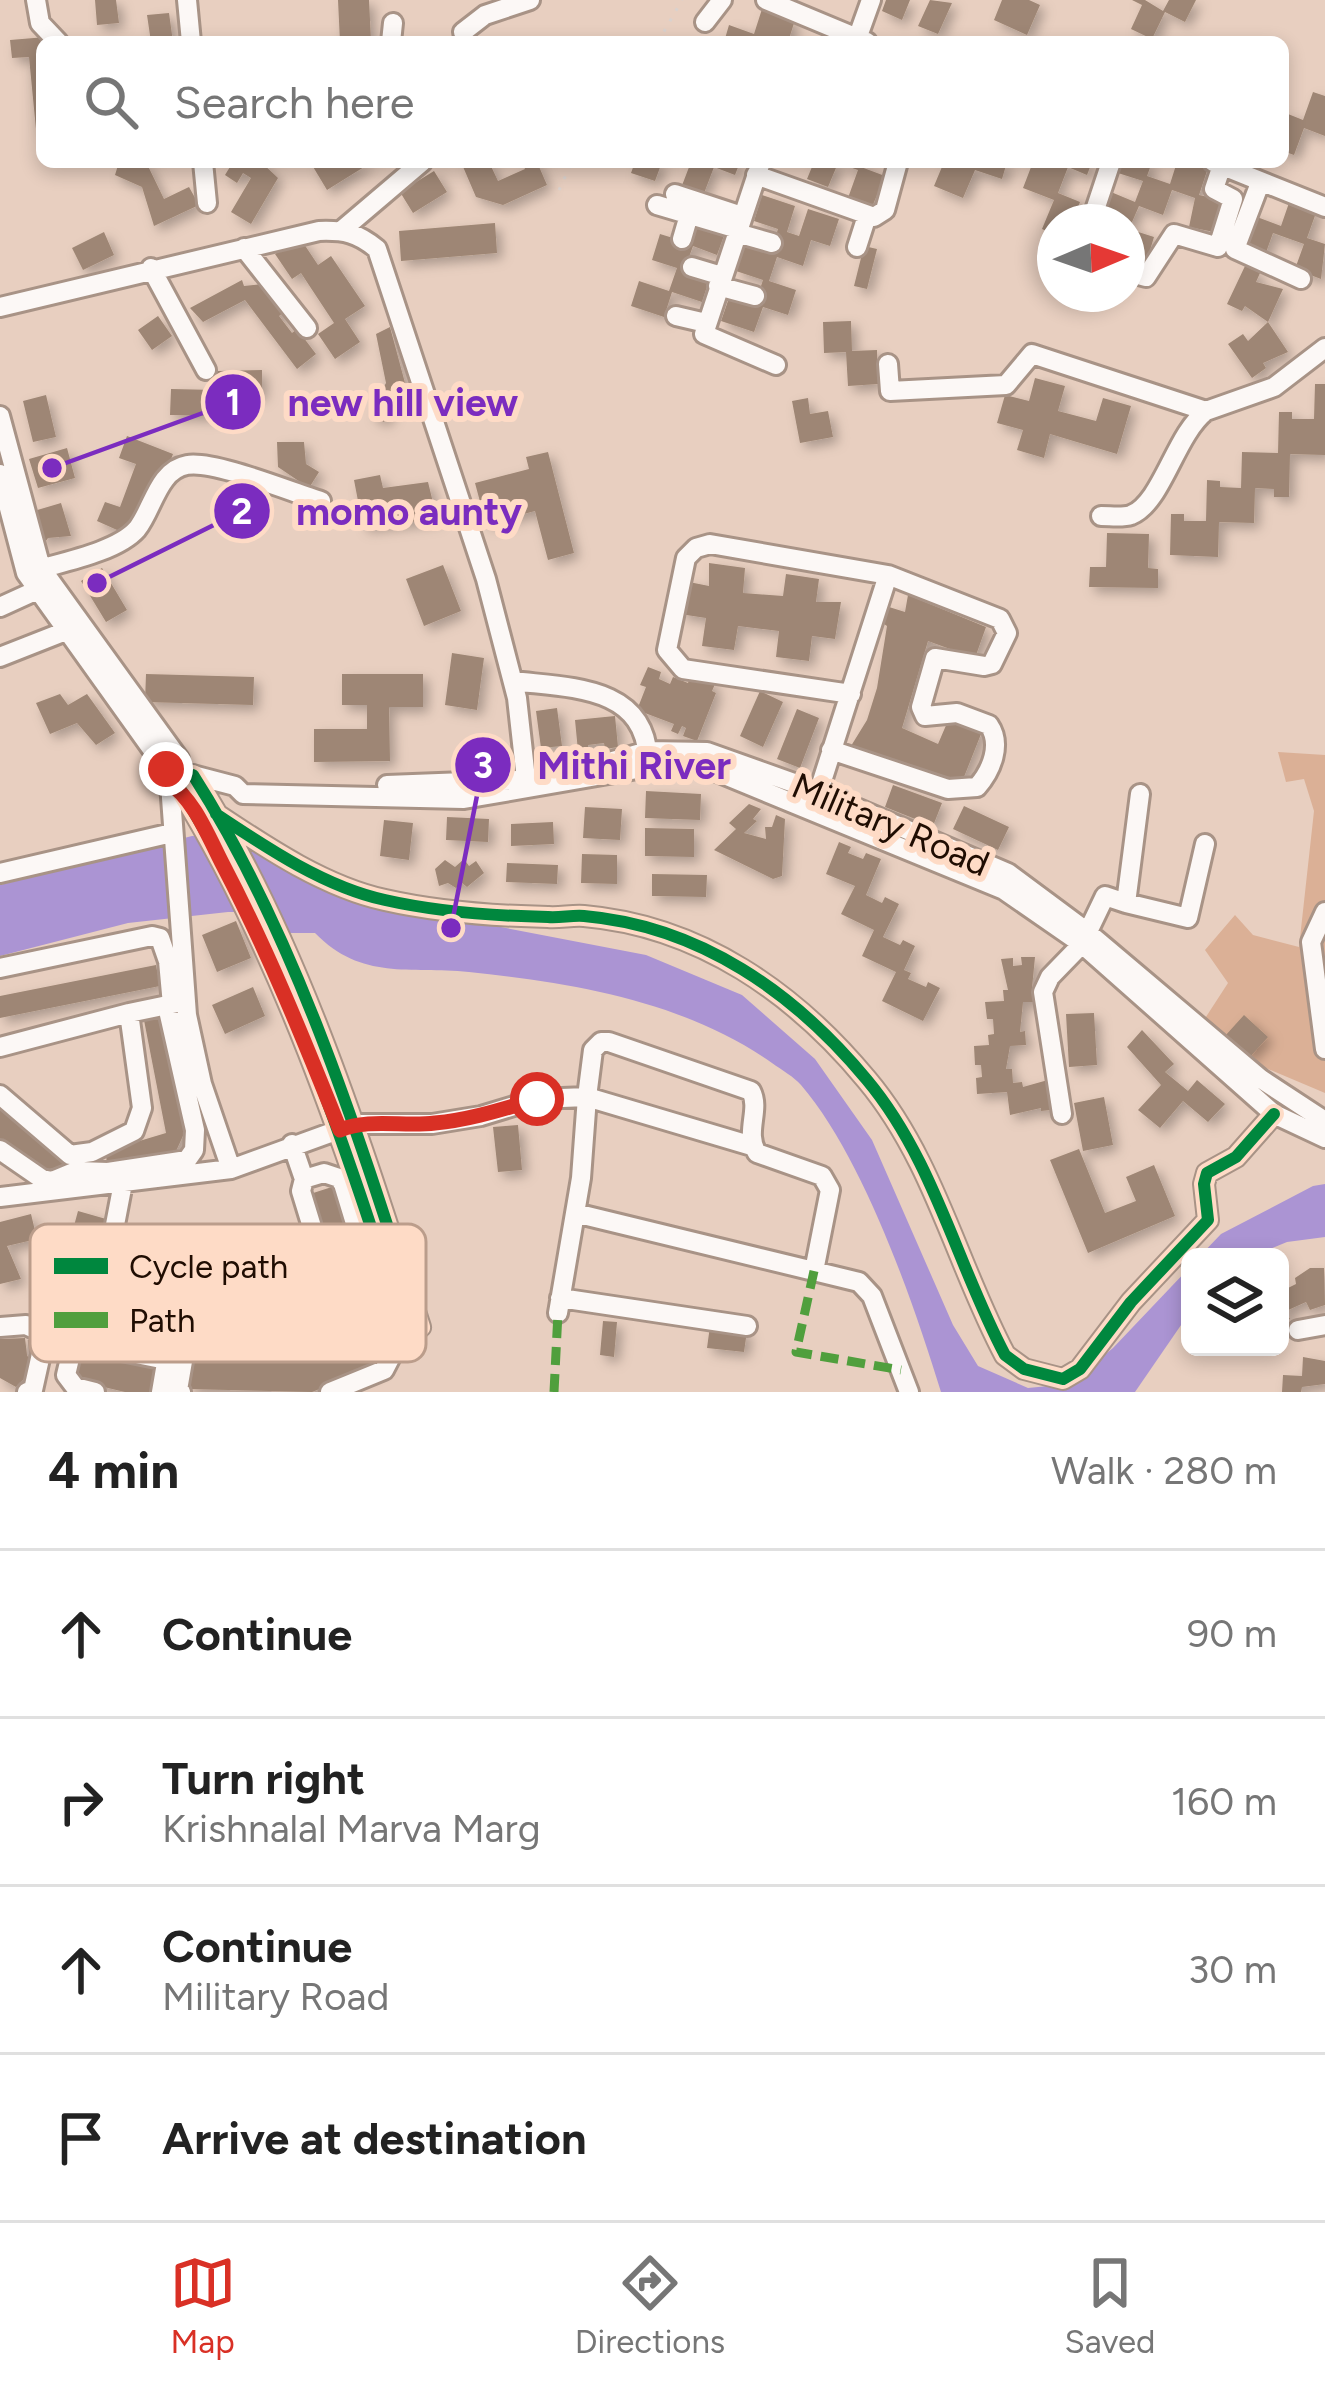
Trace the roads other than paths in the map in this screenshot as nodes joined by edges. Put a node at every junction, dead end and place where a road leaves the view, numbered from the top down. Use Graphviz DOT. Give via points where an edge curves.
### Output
graph roads {
  1 [pos="36,0"];
  2 [pos="187,0"];
  3 [pos="530,0"];
  4 [pos="722,0"];
  5 [pos="766,0"];
  6 [pos="871,0"];
  7 [pos="810,19"];
  8 [pos="705,22"];
  9 [pos="463,32"];
  10 [pos="52,36"];
  11 [pos="190,36"];
  12 [pos="804,36"];
  13 [pos="852,36"];
  14 [pos="863,36"];
  15 [pos="204,168"];
  16 [pos="415,168"];
  17 [pos="896,168"];
  18 [pos="1109,168"];
  19 [pos="1217,168"];
  20 [pos="1227,168"];
  21 [pos="756,175"];
  22 [pos="1260,183"];
  23 [pos="675,194"];
  24 [pos="207,203"];
  25 [pos="1097,204"];
  26 [pos="657,206"];
  27 [pos="1325,207"];
  28 [pos="689,215"];
  29 [pos="739,226"];
  30 [pos="342,230"];
  31 [pos="682,239"];
  32 [pos="772,243"];
  33 [pos="857,247"];
  34 [pos="244,248"];
  35 [pos="692,267"];
  36 [pos="151,268"];
  37 [pos="1145,276"];
  38 [pos="1301,279"];
  39 [pos="720,281"];
  40 [pos="754,296"];
  41 [pos="0,307"];
  42 [pos="676,316"];
  43 [pos="706,323"];
  44 [pos="307,328"];
  45 [pos="1325,348"];
  46 [pos="776,364"];
  47 [pos="888,364"];
  48 [pos="206,370"];
  49 [pos="1206,411"];
  50 [pos="0,419"];
  51 [pos="4,441"];
  52 [pos="0,474"];
  53 [pos="321,501"];
  54 [pos="1101,516"];
  55 [pos="888,575"];
  56 [pos="39,579"];
  57 [pos="0,607"];
  58 [pos="72,628"];
  59 [pos="0,657"];
  60 [pos="513,681"];
  61 [pos="850,694"];
  62 [pos="831,750"];
  63 [pos="658,758"];
  64 [pos="177,775"];
  65 [pos="566,777"];
  66 [pos="526,779"];
  67 [pos="402,791"];
  68 [pos="1140,794"];
  69 [pos="815,802"];
  70 [pos="212,820"];
  71 [pos="172,835"];
  72 [pos="1205,844"];
  73 [pos="0,872"];
  74 [pos="1126,902"];
  75 [pos="1325,912"];
  76 [pos="1084,938"];
  77 [pos="0,968"];
  78 [pos="1145,990"];
  79 [pos="175,1004"];
  80 [pos="129,1013"];
  81 [pos="0,1047"];
  82 [pos="1325,1049"];
  83 [pos="1325,1094"];
  84 [pos="0,1095"];
  85 [pos="587,1097"];
  86 [pos="1062,1114"];
  87 [pos="1274,1114"];
  88 [pos="347,1127"];
  89 [pos="1319,1127"];
  90 [pos="292,1144"];
  91 [pos="752,1146"];
  92 [pos="0,1150"];
  93 [pos="231,1169"];
  94 [pos="86,1171"];
  95 [pos="304,1179"];
  96 [pos="123,1183"];
  97 [pos="0,1197"];
  98 [pos="574,1213"];
  99 [pos="115,1224"];
  100 [pos="311,1224"];
  101 [pos="358,1224"];
  102 [pos="378,1224"];
  103 [pos="814,1271"];
  104 [pos="1325,1325"];
  105 [pos="30,1326"];
  106 [pos="747,1326"];
  107 [pos="0,1327"];
  108 [pos="1298,1330"];
  109 [pos="39,1362"];
  110 [pos="69,1362"];
  111 [pos="165,1362"];
  112 [pos="183,1362"];
  113 [pos="388,1362"];
  114 [pos="27,1392"];
  115 [pos="95,1392"];
  116 [pos="161,1392"];
  117 [pos="181,1392"];
  118 [pos="330,1392"];
  119 [pos="909,1392"];
  1 -- 10 [label="street"];
  2 -- 11 [label="street"];
  3 -- 9 [label="street"];
  4 -- 8 [label="street"];
  5 -- 7 [label="street"];
  6 -- 14 [label="street"];
  7 -- 12 [label="street"];
  7 -- 13 [label="street"];
  15 -- 24 [label="street"];
  16 -- 30 [label="street"];
  17 -- 21 [label="street" via="885,210 874,217"];
  18 -- 25 [label="street"];
  19 -- 37 [label="street" via="1214,189 1233,199 1218,247 1174,234"];
  20 -- 22 [label="street"];
  21 -- 29 [label="street"];
  21 -- 33 [label="street" via="871,224"];
  22 -- 27 [label="street"];
  22 -- 38 [label="street" via="1235,249"];
  23 -- 29 [label="street"];
  26 -- 28 [label="street"];
  28 -- 29 [label="street"];
  28 -- 31 [label="street"];
  29 -- 32 [label="street"];
  29 -- 39 [label="street"];
  30 -- 34 [label="street"];
  30 -- 60 [label="street" via="377,249"];
  34 -- 36 [label="street"];
  34 -- 44 [label="street"];
  35 -- 39 [label="street"];
  36 -- 41 [label="street"];
  36 -- 48 [label="street"];
  39 -- 40 [label="street"];
  39 -- 43 [label="street"];
  42 -- 43 [label="street"];
  43 -- 46 [label="street" via="710,339"];
  45 -- 49 [label="street" via="1274,387"];
  47 -- 49 [label="street" via="890,391 1006,386 1032,354"];
  49 -- 54 [label="street" via="1184,433 1145,505 1125,517"];
  50 -- 51 [label="street"];
  51 -- 56 [label="street"];
  52 -- 56 [label="street"];
  53 -- 56 [label="street" via="184,465 167,476 136,529"];
  55 -- 61 [label="street"];
  55 -- 61 [label="street" via="710,544 686,558 667,650 683,669"];
  55 -- 62 [label="street" via="1004,625 992,664 935,658 921,707 925,716 957,713 989,725 997,743 987,776 977,787 947,789"];
  56 -- 57 [label="street"];
  56 -- 58 [label="street"];
  58 -- 59 [label="street"];
  58 -- 64 [label="street"];
  60 -- 63 [label="street" via="617,701"];
  60 -- 66 [label="street"];
  61 -- 62 [label="street"];
  62 -- 69 [label="street"];
  63 -- 65 [label="street, Military Road"];
  63 -- 69 [label="street, Military Road" via="705,760"];
  64 -- 67 [label="street, Military Road" via="243,794"];
  64 -- 70 [label="street"];
  64 -- 71 [label="street"];
  65 -- 66 [label="street, Military Road"];
  65 -- 67 [label="street" via="464,799"];
  66 -- 67 [label="street, Military Road"];
  68 -- 74 [label="street"];
  69 -- 76 [label="street, Military Road" via="1008,873"];
  70 -- 87 [label="street" via="381,899 435,910 613,920 743,966 808,1017 869,1082 928,1178 1005,1355 1024,1369 1063,1378 1080,1369 1208,1220 1207,1173 1236,1157"];
  70 -- 88 [label="street"];
  71 -- 73 [label="street"];
  71 -- 79 [label="street" via="184,970"];
  72 -- 74 [label="street" via="1188,917"];
  74 -- 76 [label="street" via="1106,896"];
  75 -- 82 [label="street" via="1311,942"];
  76 -- 78 [label="street, Military Road"];
  76 -- 86 [label="street" via="1043,992"];
  77 -- 79 [label="street" via="152,936 168,961"];
  78 -- 87 [label="street"];
  78 -- 89 [label="street, Military Road"];
  79 -- 80 [label="street"];
  79 -- 93 [label="street"];
  79 -- 94 [label="street" via="194,1150 187,1160"];
  80 -- 81 [label="street"];
  80 -- 94 [label="street" via="142,1108 134,1131"];
  83 -- 89 [label="street"];
  84 -- 94 [label="street"];
  85 -- 88 [label="street" via="537,1099 432,1124"];
  85 -- 91 [label="street"];
  85 -- 91 [label="street" via="593,1050 609,1042 751,1091"];
  85 -- 98 [label="street"];
  87 -- 89 [label="street"];
  88 -- 90 [label="street"];
  88 -- 102 [label="street"];
  90 -- 93 [label="street"];
  90 -- 95 [label="street"];
  91 -- 103 [label="street" via="827,1182"];
  92 -- 94 [label="street" via="42,1180"];
  93 -- 96 [label="street"];
  94 -- 96 [label="street"];
  94 -- 97 [label="street"];
  95 -- 100 [label="street"];
  95 -- 101 [label="street" via="339,1178"];
  96 -- 99 [label="street"];
  98 -- 103 [label="street"];
  98 -- 106 [label="street" via="559,1305"];
  103 -- 119 [label="street" via="867,1287"];
  104 -- 108 [label="street"];
  105 -- 107 [label="street"];
  109 -- 114 [label="street"];
  110 -- 115 [label="street" via="75,1388"];
  111 -- 116 [label="street"];
  112 -- 117 [label="street"];
  113 -- 118 [label="street"];
}
